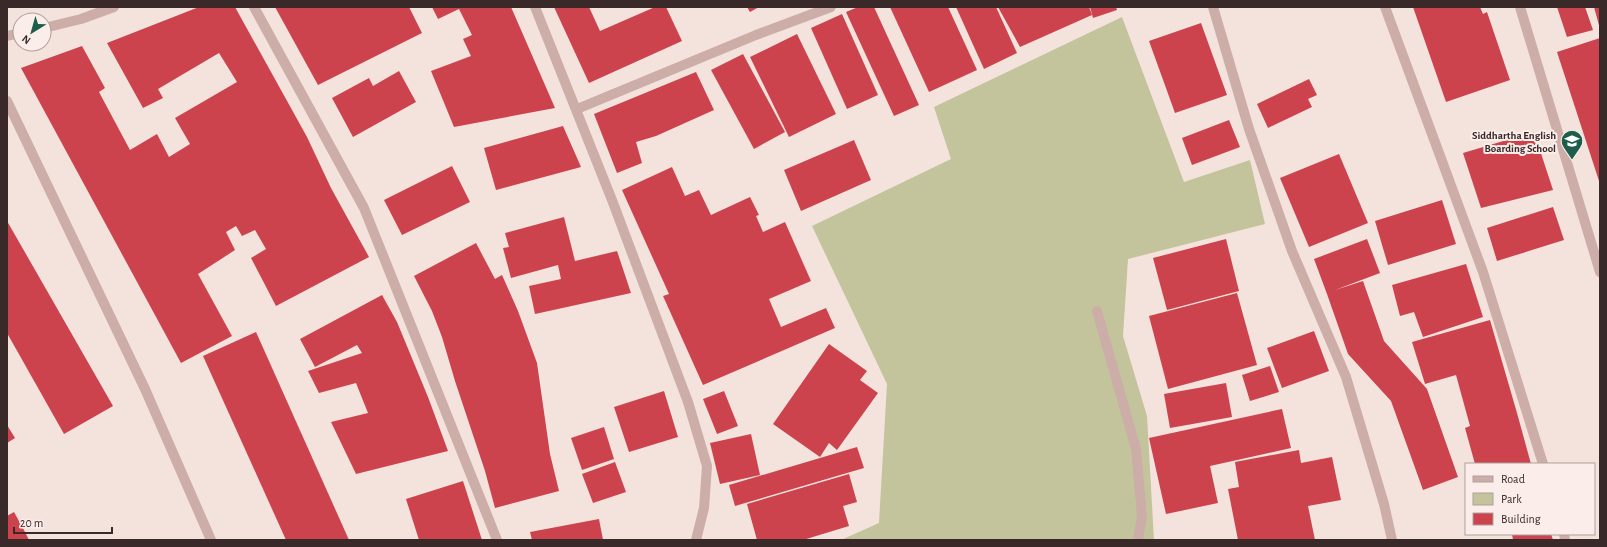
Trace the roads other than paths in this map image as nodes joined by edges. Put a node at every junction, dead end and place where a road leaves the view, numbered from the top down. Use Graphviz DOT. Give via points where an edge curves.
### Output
graph roads {
  1 [pos="114,7"];
  2 [pos="254,7"];
  3 [pos="535,7"];
  4 [pos="831,7"];
  5 [pos="1213,7"];
  6 [pos="1385,7"];
  7 [pos="1520,7"];
  8 [pos="52,26"];
  9 [pos="7,101"];
  10 [pos="577,109"];
  11 [pos="1600,272"];
  12 [pos="1097,311"];
  13 [pos="1543,463"];
  14 [pos="211,540"];
  15 [pos="497,540"];
  16 [pos="696,540"];
  17 [pos="1138,540"];
  18 [pos="1392,540"];
  1 -- 8 [label="street"];
  2 -- 15 [label="street" via="364,208"];
  3 -- 10 [label="street"];
  4 -- 10 [label="street"];
  5 -- 18 [label="street" via="1249,129 1292,251 1346,378 1384,504"];
  6 -- 13 [label="street" via="1483,272"];
  7 -- 11 [label="street"];
  9 -- 14 [label="street" via="145,389"];
  10 -- 16 [label="street" via="688,402 707,466 704,508"];
  12 -- 17 [label="street" via="1136,449 1142,516"];
}
